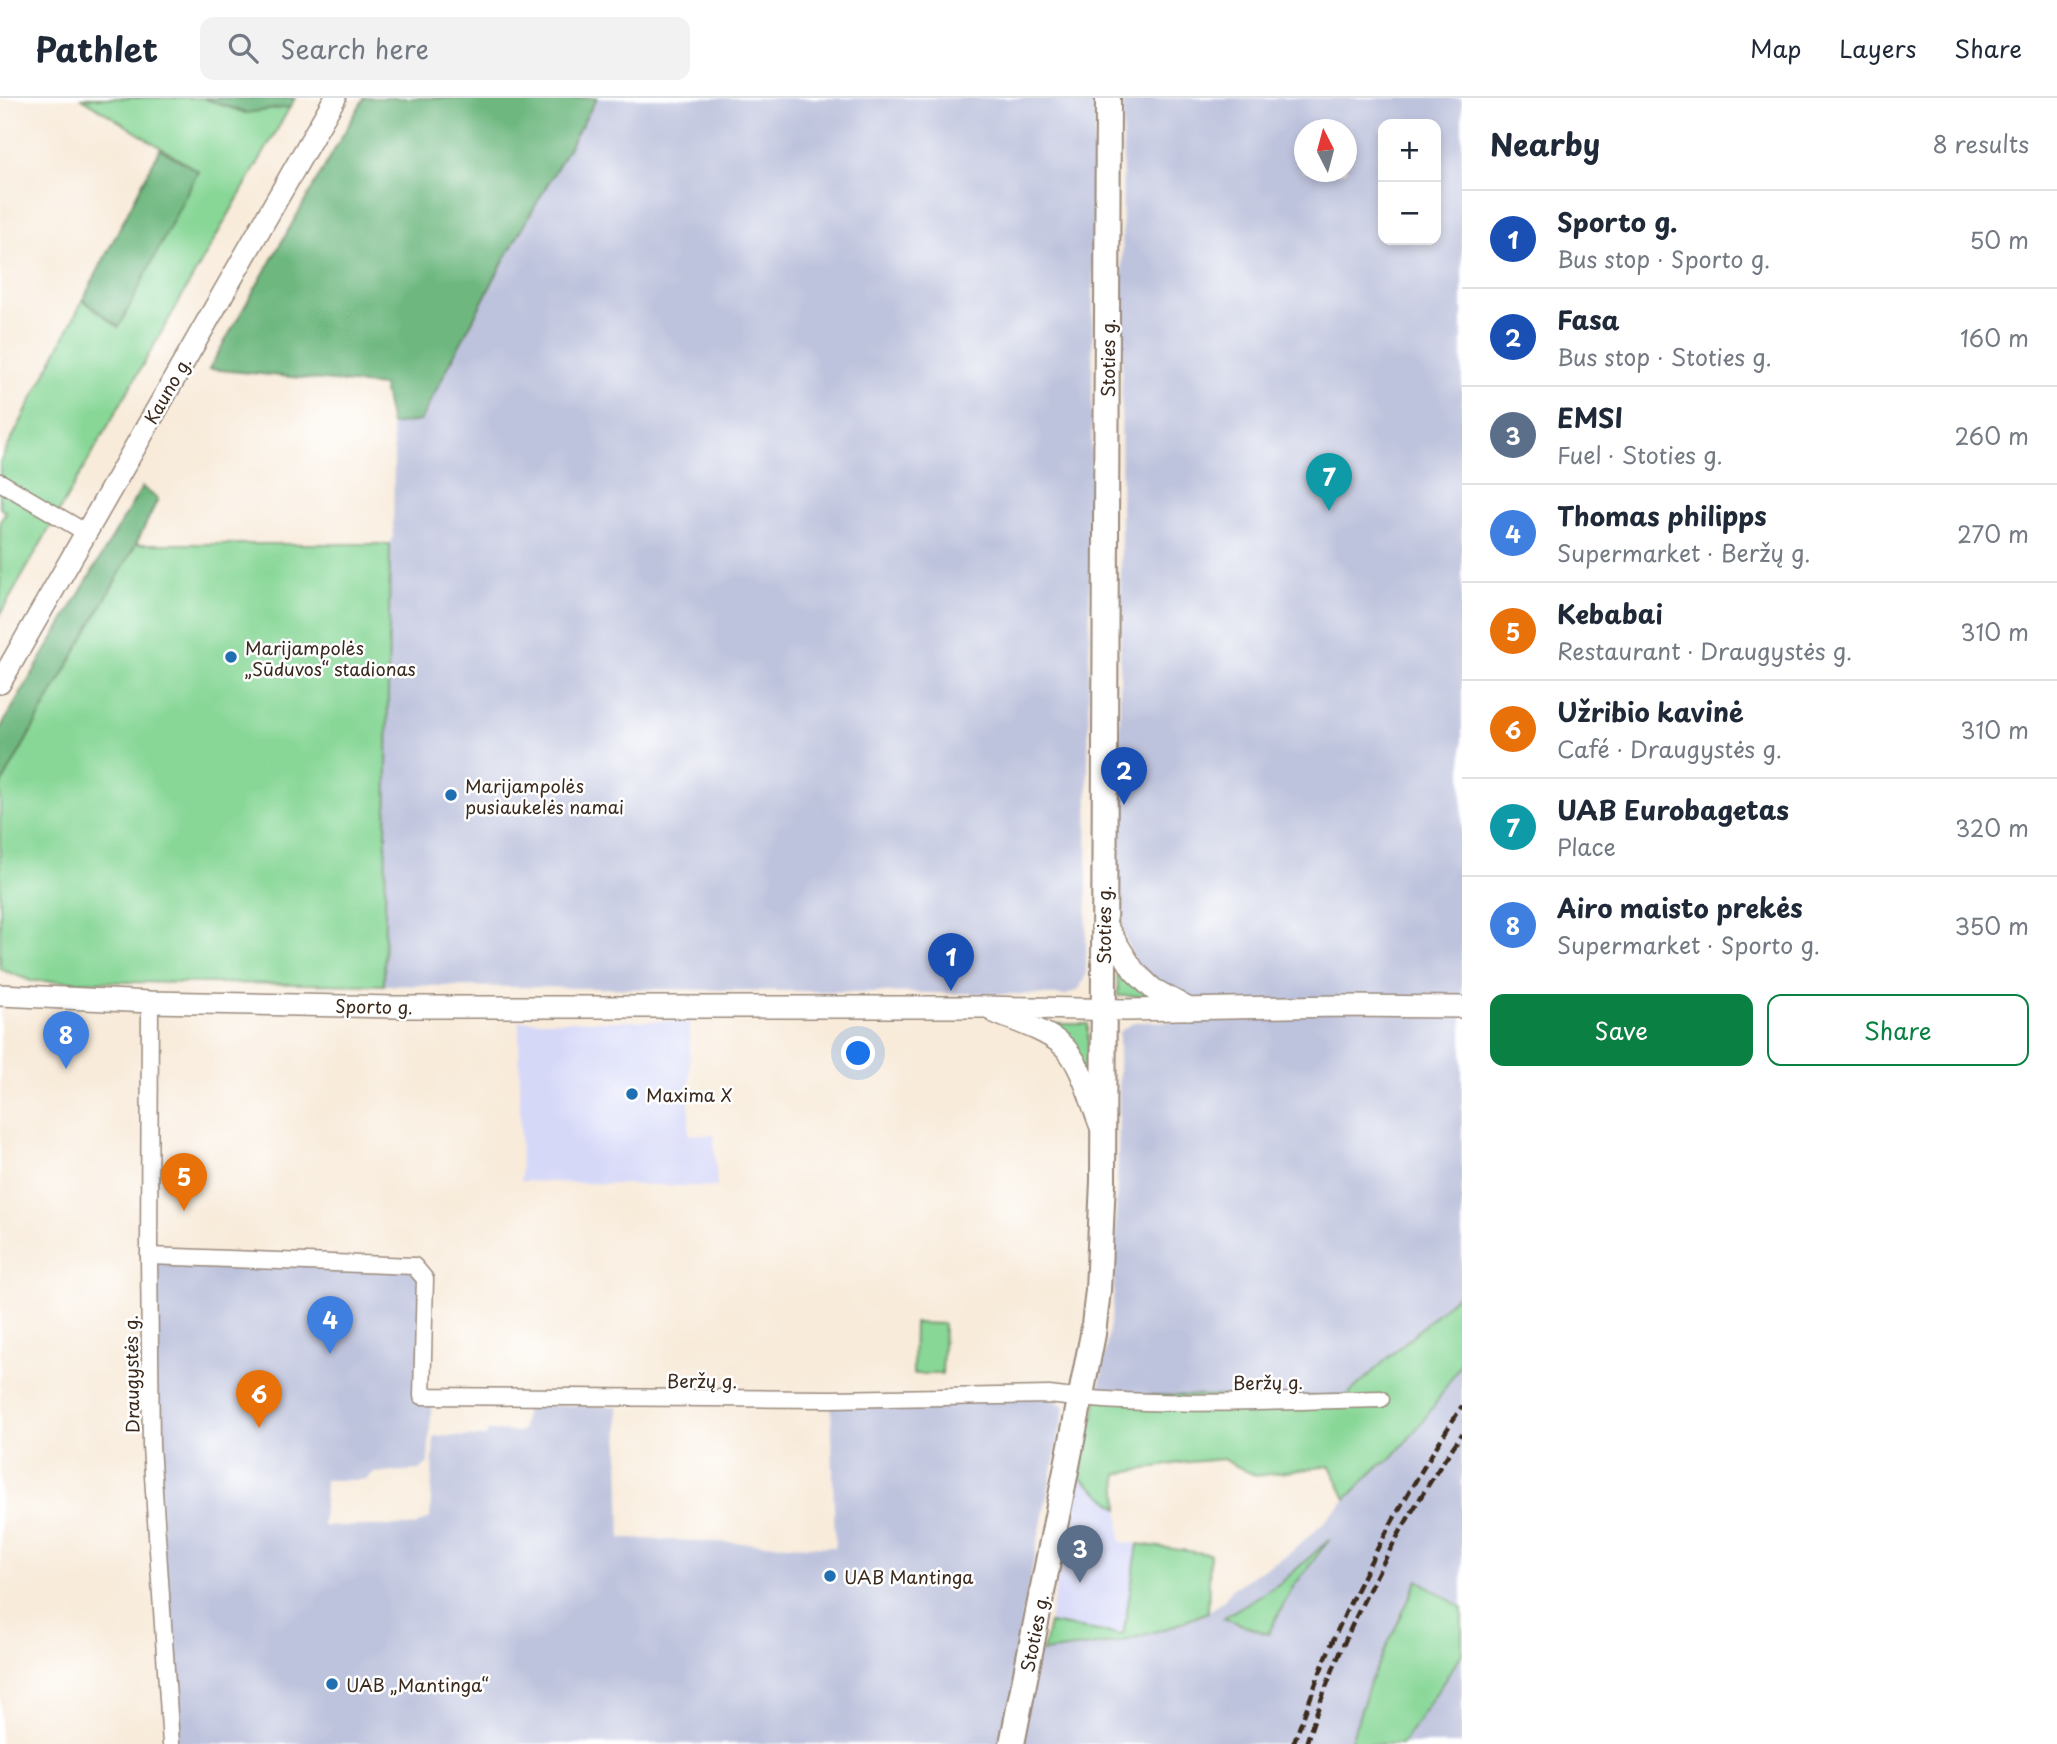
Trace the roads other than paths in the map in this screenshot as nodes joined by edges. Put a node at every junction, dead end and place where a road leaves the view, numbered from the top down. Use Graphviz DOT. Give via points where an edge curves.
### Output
graph roads {
  1 [pos="335,98"];
  2 [pos="1108,98"];
  3 [pos="0,482"];
  4 [pos="85,532"];
  5 [pos="0,683"];
  6 [pos="1103,921"];
  7 [pos="0,995"];
  8 [pos="150,1002"];
  9 [pos="983,1007"];
  10 [pos="1462,1007"];
  11 [pos="1104,1010"];
  12 [pos="1191,1010"];
  13 [pos="1103,1133"];
  14 [pos="149,1256"];
  15 [pos="1082,1399"];
  16 [pos="1381,1399"];
  17 [pos="172,1744"];
  18 [pos="1012,1744"];
  1 -- 4 [label="street, Kauno g."];
  2 -- 6 [label="main road, Stoties g."];
  3 -- 4 [label="street"];
  4 -- 5 [label="street, Kauno g."];
  6 -- 11 [label="main road, Stoties g."];
  6 -- 12 [label="street" via="1134,971 1153,989"];
  7 -- 8 [label="street, Sporto g."];
  8 -- 9 [label="street, Sporto g."];
  8 -- 14 [label="street, Draugystės g."];
  9 -- 11 [label="street, Sporto g."];
  9 -- 13 [label="street" via="1062,1044 1075,1062"];
  10 -- 12 [label="street, Sporto g."];
  11 -- 12 [label="street, Sporto g."];
  11 -- 13 [label="main road, Stoties g."];
  13 -- 15 [label="main road, Stoties g." via="1098,1290"];
  14 -- 15 [label="street, Beržų g." via="414,1266 425,1279 422,1396 831,1399 1049,1395"];
  14 -- 17 [label="street, Draugystės g." via="151,1446"];
  15 -- 16 [label="street, Beržų g."];
  15 -- 18 [label="main road, Stoties g."];
}
